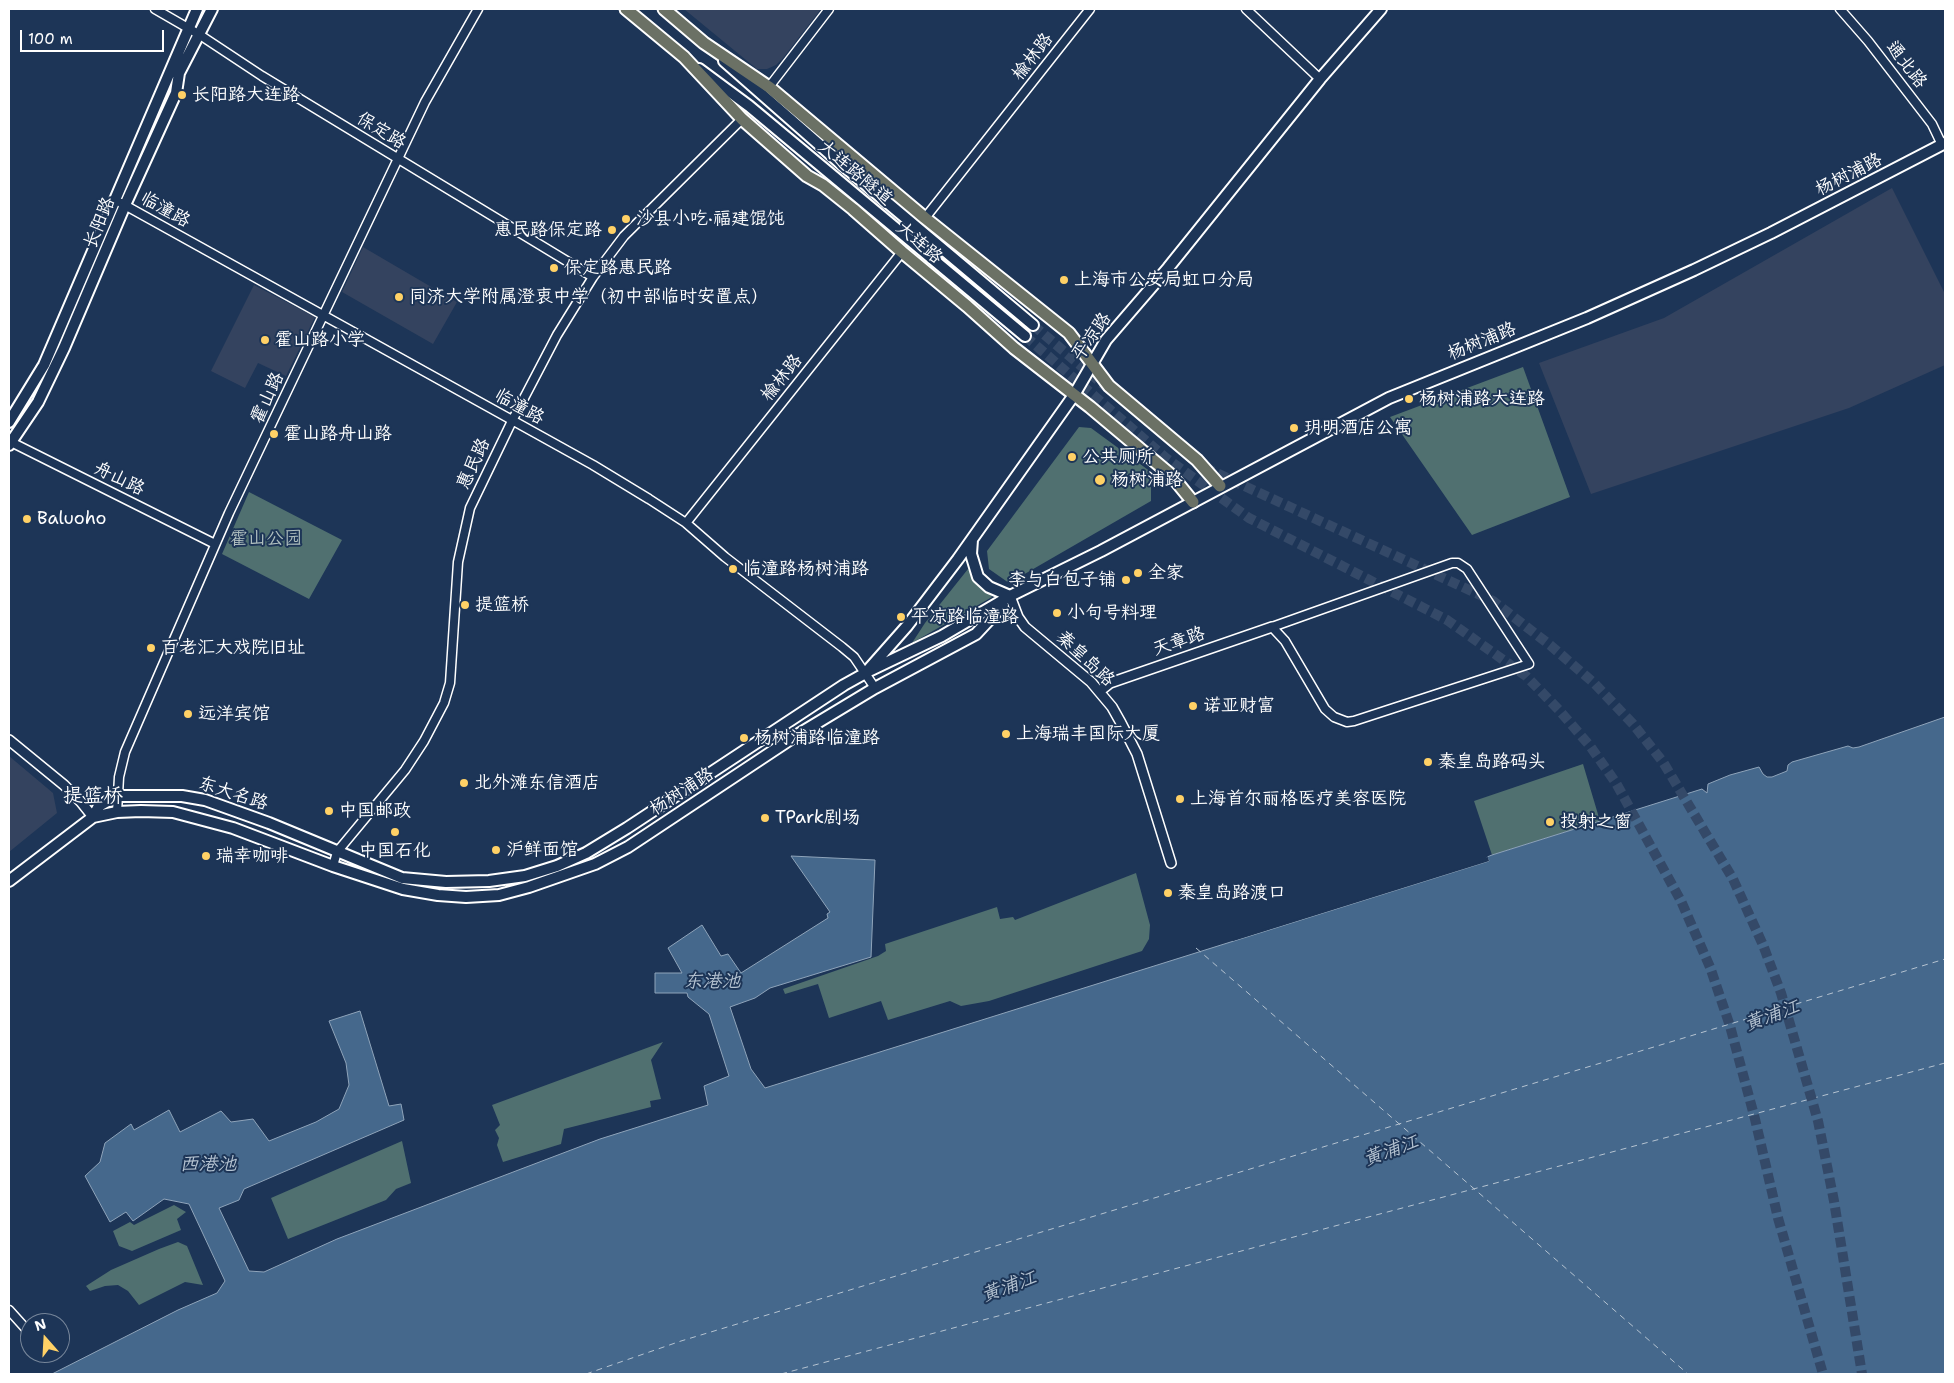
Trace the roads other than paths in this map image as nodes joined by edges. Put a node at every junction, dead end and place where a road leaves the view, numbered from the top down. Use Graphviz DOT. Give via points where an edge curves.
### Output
graph roads {
  1 [pos="155,9"];
  2 [pos="197,9"];
  3 [pos="212,9"];
  4 [pos="478,9"];
  5 [pos="626,9"];
  6 [pos="664,9"];
  7 [pos="829,9"];
  8 [pos="1090,9"];
  9 [pos="1246,9"];
  10 [pos="1381,9"];
  11 [pos="1840,9"];
  12 [pos="188,28"];
  13 [pos="200,35"];
  14 [pos="704,43"];
  15 [pos="684,58"];
  16 [pos="1320,80"];
  17 [pos="769,86"];
  18 [pos="742,119"];
  19 [pos="1944,144"];
  20 [pos="398,159"];
  21 [pos="114,200"];
  22 [pos="125,205"];
  23 [pos="926,218"];
  24 [pos="902,252"];
  25 [pos="592,276"];
  26 [pos="323,315"];
  27 [pos="1033,325"];
  28 [pos="1025,336"];
  29 [pos="1091,364"];
  30 [pos="1074,394"];
  31 [pos="512,421"];
  32 [pos="9,422"];
  33 [pos="9,443"];
  34 [pos="1220,486"];
  35 [pos="1193,502"];
  36 [pos="686,523"];
  37 [pos="972,538"];
  38 [pos="216,544"];
  39 [pos="1010,596"];
  40 [pos="1272,627"];
  41 [pos="865,674"];
  42 [pos="874,688"];
  43 [pos="1100,691"];
  44 [pos="9,740"];
  45 [pos="117,796"];
  46 [pos="117,812"];
  47 [pos="93,817"];
  48 [pos="336,852"];
  49 [pos="1171,863"];
  50 [pos="333,866"];
  51 [pos="9,881"];
  52 [pos="9,1310"];
  53 [pos="20,1323"];
  1 -- 12 [label="street, 保定路"];
  2 -- 12 [label="main road, 长阳路"];
  3 -- 13 [label="main road, 长阳路"];
  4 -- 20 [label="street, 霍山路" via="425,102"];
  5 -- 15 [label="main road, 大连路"];
  6 -- 14 [label="main road, 大连路"];
  7 -- 17 [label="street"];
  8 -- 23 [label="street, 榆林路"];
  9 -- 16 [label="street"];
  10 -- 16 [label="main road, 平凉路"];
  11 -- 19 [label="street, 通北路" via="1932,124"];
  12 -- 13 [label="street, 保定路"];
  12 -- 21 [label="main road, 长阳路"];
  13 -- 20 [label="street, 保定路"];
  13 -- 22 [label="main road, 长阳路" via="179,73 176,94"];
  14 -- 17 [label="main road, 大连路"];
  14 -- 27 [label="main road, 大连路隧道"];
  15 -- 18 [label="main road, 大连路"];
  15 -- 28 [label="main road, 大连路隧道" via="749,106"];
  16 -- 29 [label="main road, 平凉路" via="1106,340"];
  17 -- 23 [label="main road, 大连路"];
  18 -- 24 [label="main road, 大连路"];
  18 -- 25 [label="street, 惠民路" via="624,236"];
  19 -- 34 [label="main road, 杨树浦路" via="1694,270 1587,318 1389,398"];
  20 -- 25 [label="street, 保定路"];
  20 -- 26 [label="street, 霍山路"];
  21 -- 22 [label="street, 临潼路"];
  21 -- 32 [label="main road, 长阳路" via="44,365"];
  22 -- 26 [label="street, 临潼路"];
  22 -- 33 [label="main road, 长阳路" via="38,402"];
  23 -- 29 [label="main road, 大连路" via="1069,333"];
  24 -- 30 [label="main road, 大连路" via="1014,348"];
  24 -- 36 [label="street, 榆林路"];
  25 -- 31 [label="street, 惠民路"];
  26 -- 31 [label="street, 临潼路"];
  26 -- 38 [label="street, 霍山路"];
  29 -- 30 [label="main road, 平凉路"];
  29 -- 34 [label="main road, 大连路" via="1109,386 1197,460"];
  30 -- 35 [label="main road, 大连路" via="1171,475"];
  30 -- 37 [label="main road, 平凉路"];
  31 -- 36 [label="street, 临潼路" via="593,465"];
  31 -- 48 [label="street, 惠民路" via="470,508 464,531 458,562 450,683 444,703 406,770"];
  33 -- 38 [label="street, 舟山路"];
  34 -- 35 [label="main road, 杨树浦路"];
  35 -- 39 [label="main road, 杨树浦路"];
  36 -- 41 [label="street, 临潼路" via="854,657"];
  37 -- 39 [label="main road" via="971,554 978,577"];
  37 -- 41 [label="main road, 平凉路" via="908,626"];
  38 -- 45 [label="street, 霍山路" via="125,752"];
  39 -- 41 [label="main road, 杨树浦路" via="942,636"];
  39 -- 42 [label="main road, 杨树浦路" via="976,634"];
  39 -- 43 [label="street, 秦皇岛路" via="1025,627"];
  40 -- 40 [label="street" via="1285,641 1326,709 1334,718 1347,722 1529,664 1467,569 1452,563"];
  40 -- 43 [label="street, 天章路" via="1110,683"];
  41 -- 42 [label="street, 临潼路"];
  41 -- 48 [label="main road, 杨树浦路" via="627,828 557,866 525,876 446,882 402,878"];
  42 -- 50 [label="main road, 杨树浦路" via="628,847 559,878 499,894 466,897 404,889"];
  43 -- 49 [label="street, 秦皇岛路" via="1137,754"];
  44 -- 47 [label="street" via="64,785"];
  45 -- 46 [label="street, 霍山路"];
  45 -- 47 [label="main road, 东大名路" via="98,806"];
  45 -- 48 [label="main road, 东大名路" via="182,796 205,800 269,822"];
  46 -- 47 [label="main road, 东大名路"];
  46 -- 50 [label="main road, 东大名路" via="173,812 233,828"];
  47 -- 51 [label="main road, 东大名路"];
  48 -- 50 [label="street, 惠民路"];
  52 -- 53 [label="street"];
}
